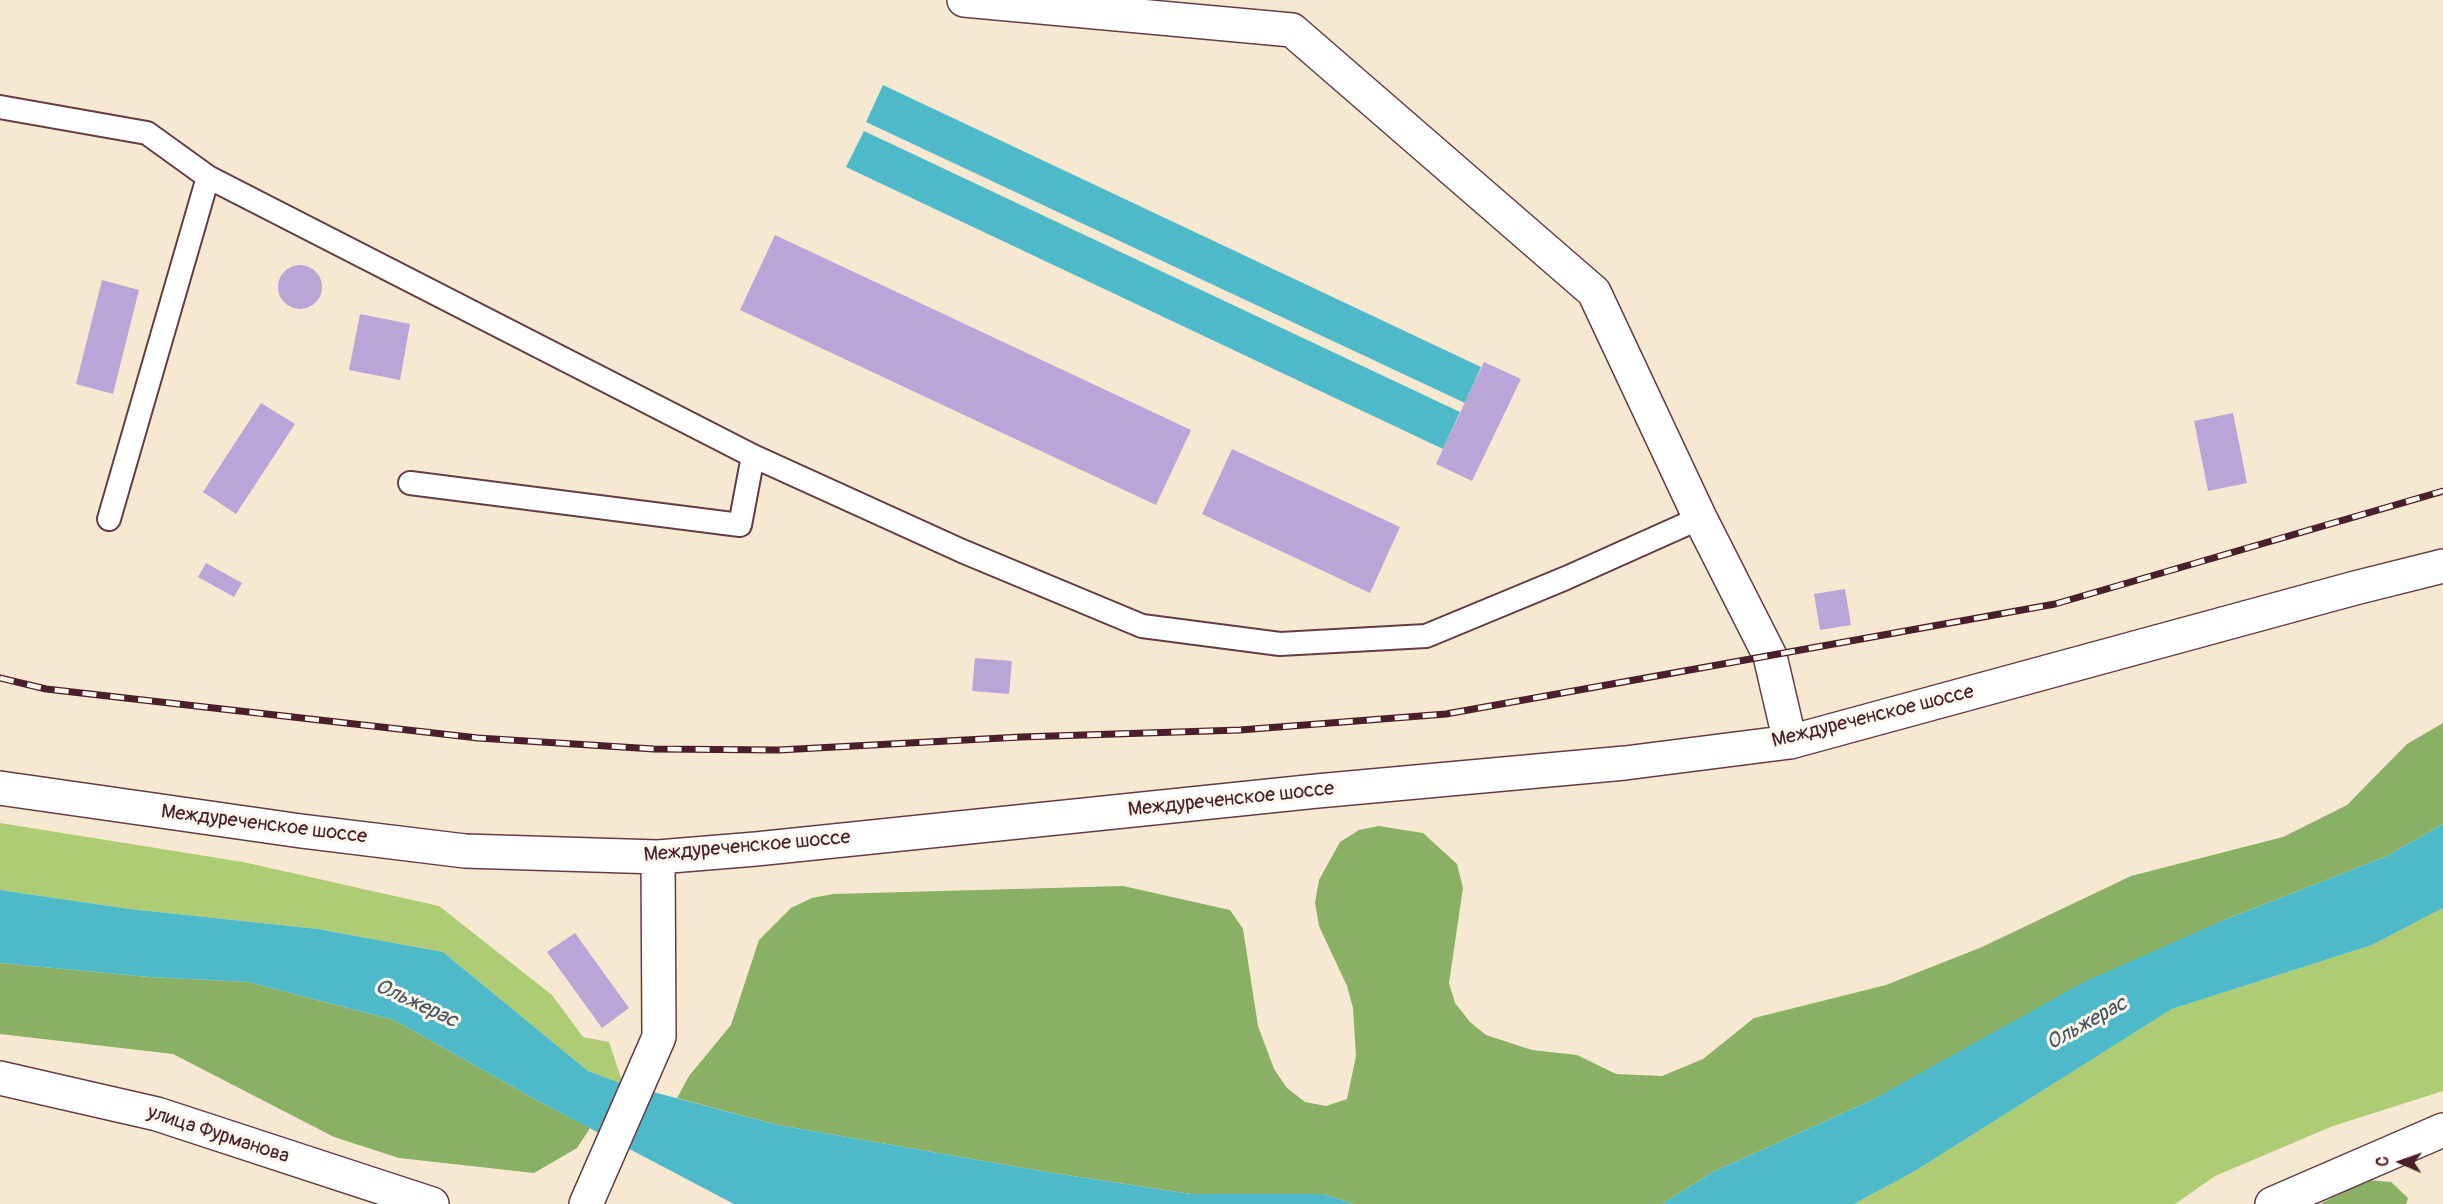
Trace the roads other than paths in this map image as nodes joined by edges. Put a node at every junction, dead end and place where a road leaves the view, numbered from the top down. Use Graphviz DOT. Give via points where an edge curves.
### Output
graph roads {
  1 [pos="964,0"];
  2 [pos="0,107"];
  3 [pos="208,177"];
  4 [pos="753,456"];
  5 [pos="410,483"];
  6 [pos="109,519"];
  7 [pos="1700,519"];
  8 [pos="2443,566"];
  9 [pos="1790,742"];
  10 [pos="0,788"];
  11 [pos="658,857"];
  12 [pos="0,1078"];
  13 [pos="2443,1130"];
  14 [pos="592,1192"];
  15 [pos="432,1204"];
  16 [pos="2272,1204"];
  1 -- 7 [label="street" via="1292,30 1594,292"];
  2 -- 3 [label="lane" via="147,134"];
  3 -- 4 [label="lane"];
  3 -- 6 [label="lane"];
  4 -- 5 [label="lane" via="740,525"];
  4 -- 7 [label="lane" via="962,551 1142,626 1280,644 1426,636"];
  7 -- 9 [label="street" via="1770,656"];
  8 -- 9 [label="street, Междуреченское шоссе"];
  9 -- 11 [label="street, Междуреченское шоссе" via="1625,763"];
  10 -- 11 [label="street, Междуреченское шоссе" via="465,850"];
  11 -- 14 [label="street" via="659,1037"];
  12 -- 15 [label="street, улица Фурманова" via="157,1114"];
  13 -- 16 [label="street"];
}
